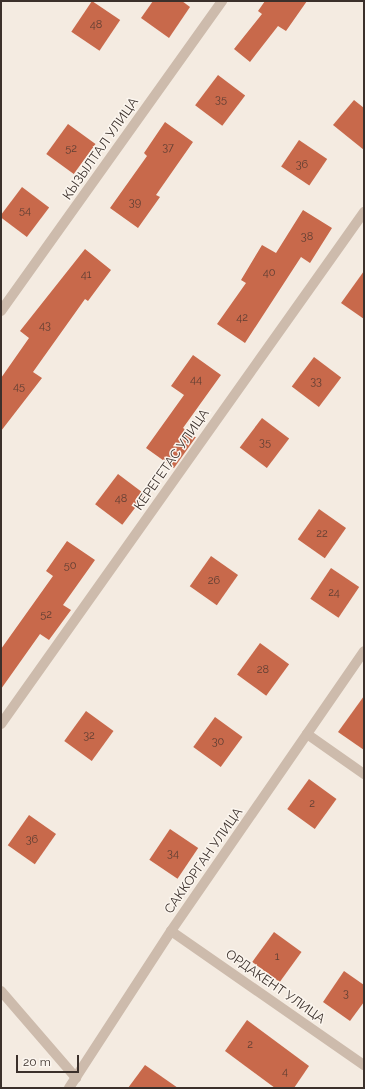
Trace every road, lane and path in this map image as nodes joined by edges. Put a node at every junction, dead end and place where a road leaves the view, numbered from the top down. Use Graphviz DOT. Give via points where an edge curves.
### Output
graph roads {
  1 [pos="222,1"];
  2 [pos="364,212"];
  3 [pos="1,311"];
  4 [pos="364,652"];
  5 [pos="1,724"];
  6 [pos="307,734"];
  7 [pos="364,774"];
  8 [pos="171,931"];
  9 [pos="1,991"];
  10 [pos="364,1065"];
  11 [pos="76,1078"];
  12 [pos="69,1088"];
  1 -- 3 [label="street, КЫЗЫЛТАЛ УЛИЦА"];
  2 -- 5 [label="street, КЕРЕГЕТАС УЛИЦА"];
  4 -- 6 [label="street, САККОРГАН УЛИЦА"];
  6 -- 7 [label="street"];
  6 -- 8 [label="street, САККОРГАН УЛИЦА"];
  8 -- 10 [label="street, ОРДАКЕНТ УЛИЦА"];
  8 -- 11 [label="street, САККОРГАН УЛИЦА"];
  9 -- 11 [label="street"];
  11 -- 12 [label="street, САККОРГАН УЛИЦА"];
}
